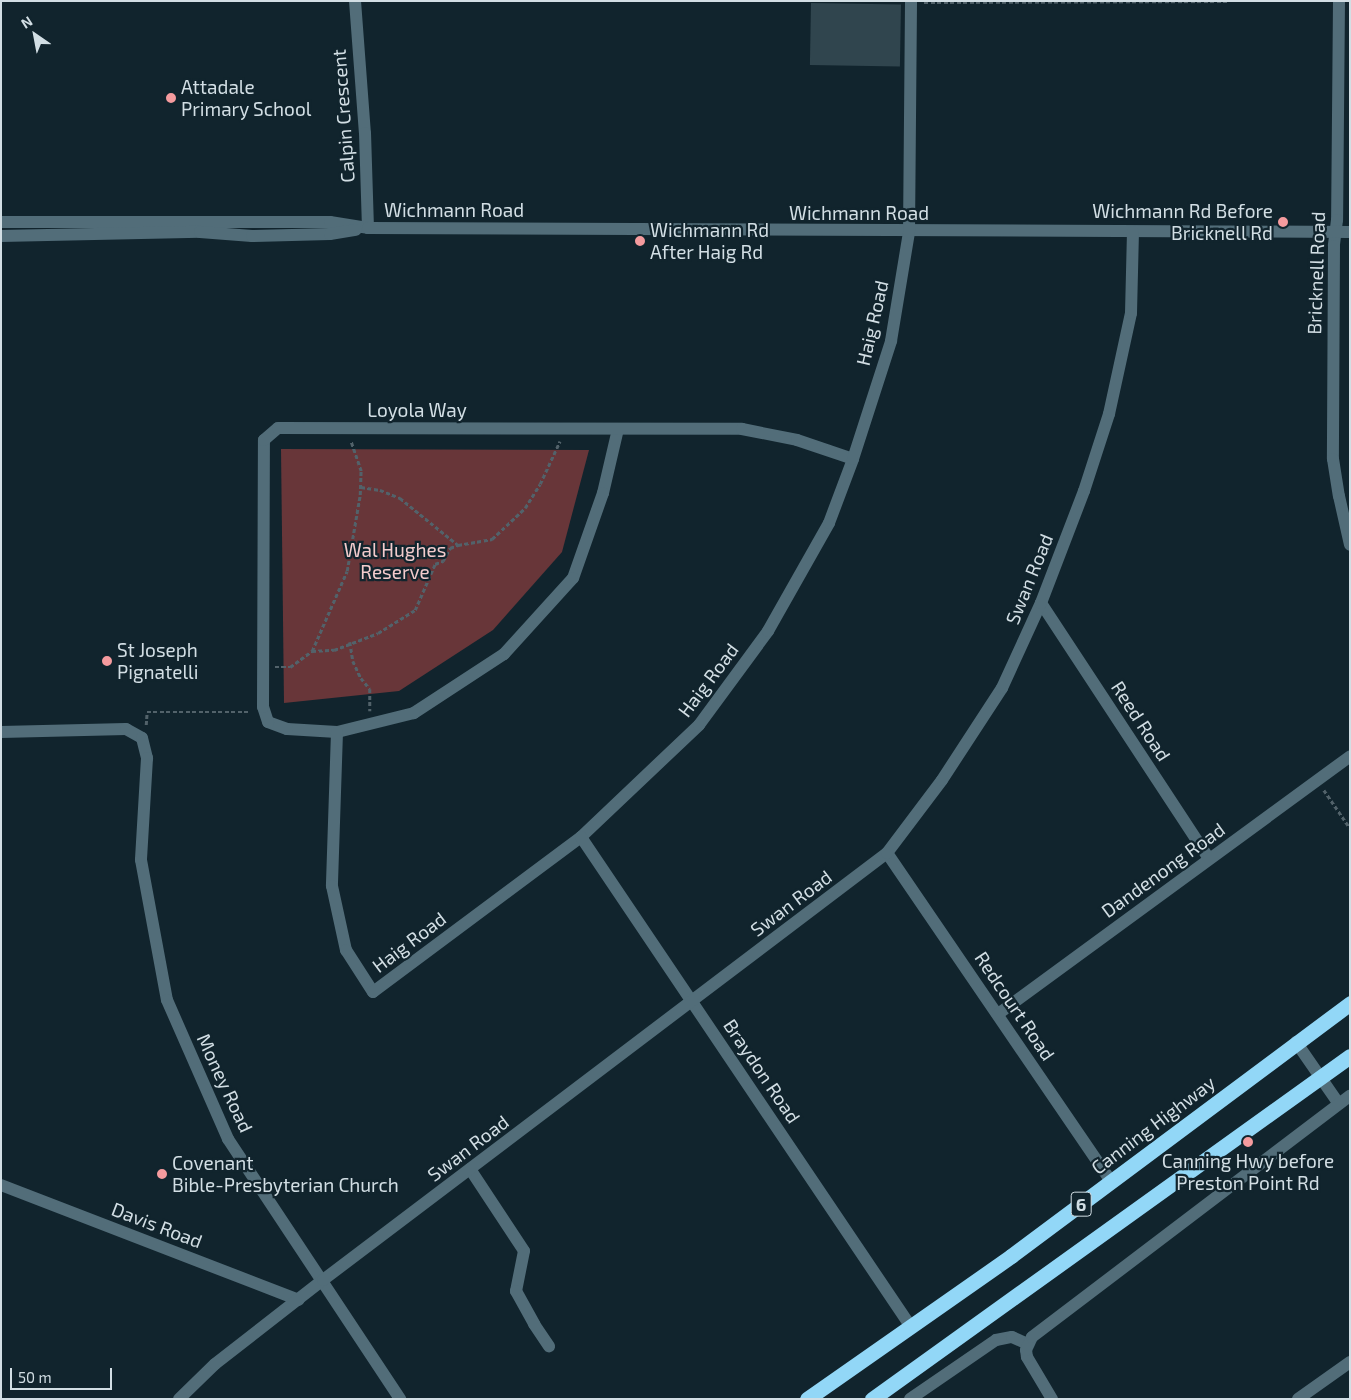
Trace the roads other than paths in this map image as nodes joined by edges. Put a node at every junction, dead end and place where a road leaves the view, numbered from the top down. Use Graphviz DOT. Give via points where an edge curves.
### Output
graph roads {
  1 [pos="355,1"];
  2 [pos="1339,1"];
  3 [pos="911,3"];
  4 [pos="1,222"];
  5 [pos="368,228"];
  6 [pos="909,232"];
  7 [pos="1133,232"];
  8 [pos="1335,232"];
  9 [pos="1350,232"];
  10 [pos="1,236"];
  11 [pos="618,429"];
  12 [pos="853,459"];
  13 [pos="1350,545"];
  14 [pos="1042,603"];
  15 [pos="1,732"];
  16 [pos="337,732"];
  17 [pos="1350,756"];
  18 [pos="581,837"];
  19 [pos="887,853"];
  20 [pos="1209,859"];
  21 [pos="692,1002"];
  22 [pos="1350,1003"];
  23 [pos="998,1014"];
  24 [pos="1296,1042"];
  25 [pos="1350,1056"];
  26 [pos="1321,1077"];
  27 [pos="1344,1100"];
  28 [pos="470,1169"];
  29 [pos="1111,1181"];
  30 [pos="1,1186"];
  31 [pos="323,1280"];
  32 [pos="299,1300"];
  33 [pos="911,1327"];
  34 [pos="1028,1344"];
  35 [pos="550,1346"];
  36 [pos="1350,1362"];
  37 [pos="179,1399"];
  38 [pos="400,1399"];
  39 [pos="807,1399"];
  40 [pos="872,1399"];
  41 [pos="910,1399"];
  42 [pos="1052,1399"];
  43 [pos="1298,1399"];
  1 -- 5 [label="street, Calpin Crescent"];
  2 -- 8 [label="street, Bricknell Road"];
  3 -- 6 [label="street, Haig Road"];
  4 -- 5 [label="street, Wichmann Road" via="330,222"];
  5 -- 6 [label="street, Wichmann Road"];
  5 -- 10 [label="street, Wichmann Road" via="330,234 252,236 200,232"];
  6 -- 7 [label="street, Wichmann Road"];
  6 -- 12 [label="street, Haig Road" via="891,340"];
  7 -- 8 [label="street, Wichmann Road"];
  7 -- 14 [label="street, Swan Road" via="1130,313 1108,414 1084,491"];
  8 -- 9 [label="street, Wichmann Road"];
  8 -- 13 [label="street, Bricknell Road" via="1334,459 1338,496"];
  11 -- 12 [label="street, Loyola Way" via="742,429 797,440"];
  11 -- 16 [label="street" via="604,493 573,578 504,654 414,713"];
  11 -- 16 [label="street, Loyola Way" via="278,428 264,440 266,716 287,729"];
  12 -- 18 [label="street, Haig Road" via="829,523 768,631 699,725"];
  14 -- 19 [label="street, Swan Road" via="1002,688 942,780"];
  14 -- 20 [label="street, Reed Road"];
  15 -- 31 [label="street, Money Road" via="126,729 142,738 147,758 142,860 166,1000 228,1139"];
  16 -- 18 [label="street, Haig Road" via="332,886 346,950 373,992"];
  17 -- 20 [label="street, Dandenong Road"];
  18 -- 21 [label="street, Braydon Road"];
  19 -- 21 [label="street, Swan Road"];
  19 -- 23 [label="street, Redcourt Road"];
  20 -- 23 [label="street, Dandenong Road"];
  21 -- 28 [label="street, Swan Road"];
  21 -- 33 [label="street, Braydon Road"];
  22 -- 24 [label="highway, Canning Highway / 6"];
  23 -- 29 [label="street, Redcourt Road"];
  24 -- 26 [label="street"];
  24 -- 29 [label="highway, Canning Highway / 6"];
  25 -- 26 [label="highway, 6"];
  26 -- 27 [label="street"];
  26 -- 40 [label="highway, 6"];
  27 -- 34 [label="street" via="1038,1332"];
  28 -- 31 [label="street, Swan Road"];
  28 -- 35 [label="street" via="524,1251 516,1291"];
  29 -- 33 [label="highway, Canning Highway / 6"];
  30 -- 32 [label="street, Davis Road"];
  31 -- 32 [label="street, Swan Road"];
  31 -- 38 [label="street, Money Road"];
  32 -- 37 [label="street, Swan Road" via="215,1364"];
  33 -- 39 [label="highway, Canning Highway / 6"];
  34 -- 41 [label="street" via="1012,1338 996,1340"];
  34 -- 42 [label="street" via="1029,1364"];
  36 -- 43 [label="street"];
}
